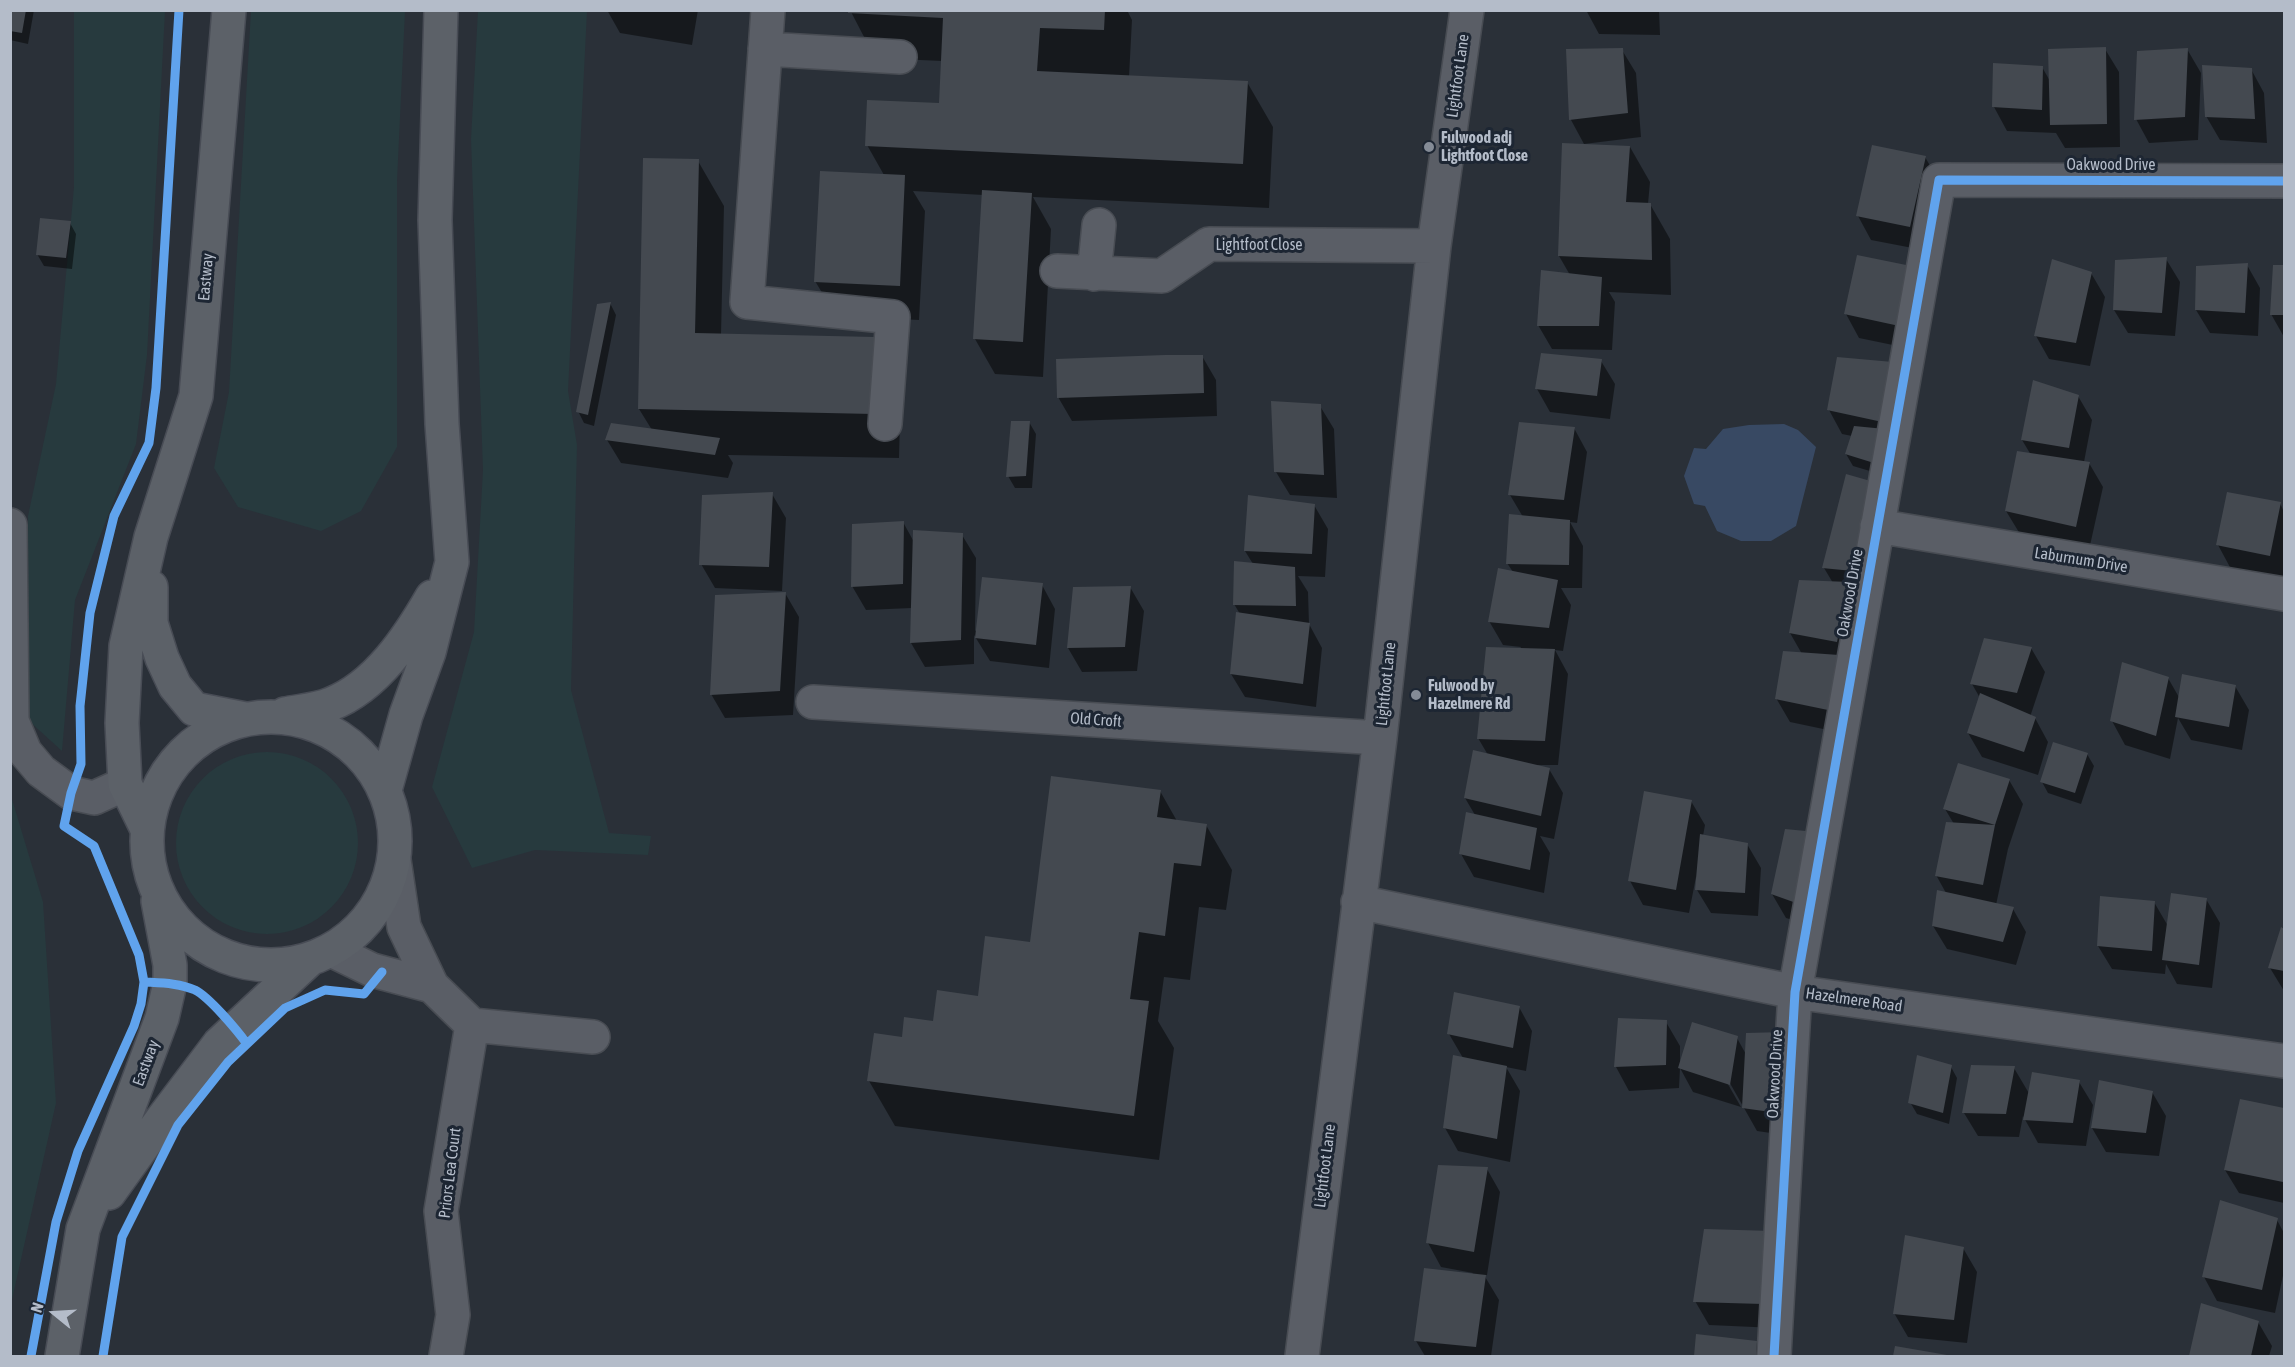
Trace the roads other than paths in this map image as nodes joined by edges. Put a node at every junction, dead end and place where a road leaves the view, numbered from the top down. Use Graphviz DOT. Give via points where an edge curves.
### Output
graph roads {
  1 [pos="229,10"];
  2 [pos="441,10"];
  3 [pos="768,10"];
  4 [pos="1467,10"];
  5 [pos="765,49"];
  6 [pos="900,57"];
  7 [pos="2284,181"];
  8 [pos="1099,225"];
  9 [pos="1434,246"];
  10 [pos="1057,271"];
  11 [pos="1094,274"];
  12 [pos="885,423"];
  13 [pos="10,525"];
  14 [pos="1877,526"];
  15 [pos="152,537"];
  16 [pos="452,562"];
  17 [pos="2284,594"];
  18 [pos="813,702"];
  19 [pos="261,718"];
  20 [pos="1380,738"];
  21 [pos="125,784"];
  22 [pos="385,790"];
  23 [pos="147,829"];
  24 [pos="394,860"];
  25 [pos="156,890"];
  26 [pos="1358,902"];
  27 [pos="321,955"];
  28 [pos="432,986"];
  29 [pos="1795,992"];
  30 [pos="472,1025"];
  31 [pos="592,1037"];
  32 [pos="2284,1061"];
  33 [pos="83,1229"];
  34 [pos="62,1356"];
  35 [pos="446,1356"];
  36 [pos="1302,1356"];
  37 [pos="1774,1356"];
  1 -- 15 [label="main road, Eastway" via="196,396"];
  2 -- 16 [label="main road" via="435,220 442,424"];
  3 -- 5 [label="street"];
  4 -- 9 [label="street, Lightfoot Lane"];
  5 -- 6 [label="street"];
  5 -- 12 [label="street" via="747,302 893,316"];
  7 -- 14 [label="street, Oakwood Drive" via="1939,180"];
  8 -- 11 [label="street"];
  9 -- 11 [label="street, Lightfoot Close" via="1209,244 1162,276"];
  9 -- 20 [label="street, Lightfoot Lane"];
  10 -- 11 [label="street, Lightfoot Close"];
  13 -- 21 [label="street" via="12,721 25,752 41,771 71,793 94,798"];
  14 -- 17 [label="street, Laburnum Drive"];
  14 -- 29 [label="street, Oakwood Drive"];
  15 -- 19 [label="main road, Eastway" via="151,623 175,686 194,708"];
  15 -- 21 [label="main road, Eastway" via="126,646 122,723"];
  16 -- 19 [label="main road" via="414,629 362,686 331,705"];
  16 -- 22 [label="main road" via="429,652"];
  18 -- 20 [label="street, Old Croft"];
  19 -- 22 [label="main road, Eastway" via="313,724 339,737 368,763"];
  19 -- 23 [label="main road" via="212,731 174,763 160,786"];
  20 -- 26 [label="street, Lightfoot Lane"];
  21 -- 23 [label="main road, Eastway"];
  22 -- 24 [label="main road, Eastway" via="395,828"];
  23 -- 25 [label="main road" via="148,859"];
  24 -- 27 [label="main road, Eastway" via="381,900 357,931"];
  24 -- 28 [label="street" via="404,927"];
  25 -- 27 [label="main road" via="175,921 202,945 246,963 274,966"];
  25 -- 33 [label="main road, Eastway" via="170,983 162,1018"];
  26 -- 29 [label="street, Hazelmere Road"];
  26 -- 36 [label="street, Lightfoot Lane"];
  27 -- 28 [label="street"];
  27 -- 33 [label="main road, Eastway" via="219,1044"];
  28 -- 30 [label="street"];
  29 -- 32 [label="street, Hazelmere Road"];
  29 -- 37 [label="street, Oakwood Drive"];
  30 -- 31 [label="street"];
  30 -- 35 [label="street, Priors Lea Court" via="441,1211 453,1315"];
  33 -- 34 [label="main road, Eastway"];
}
